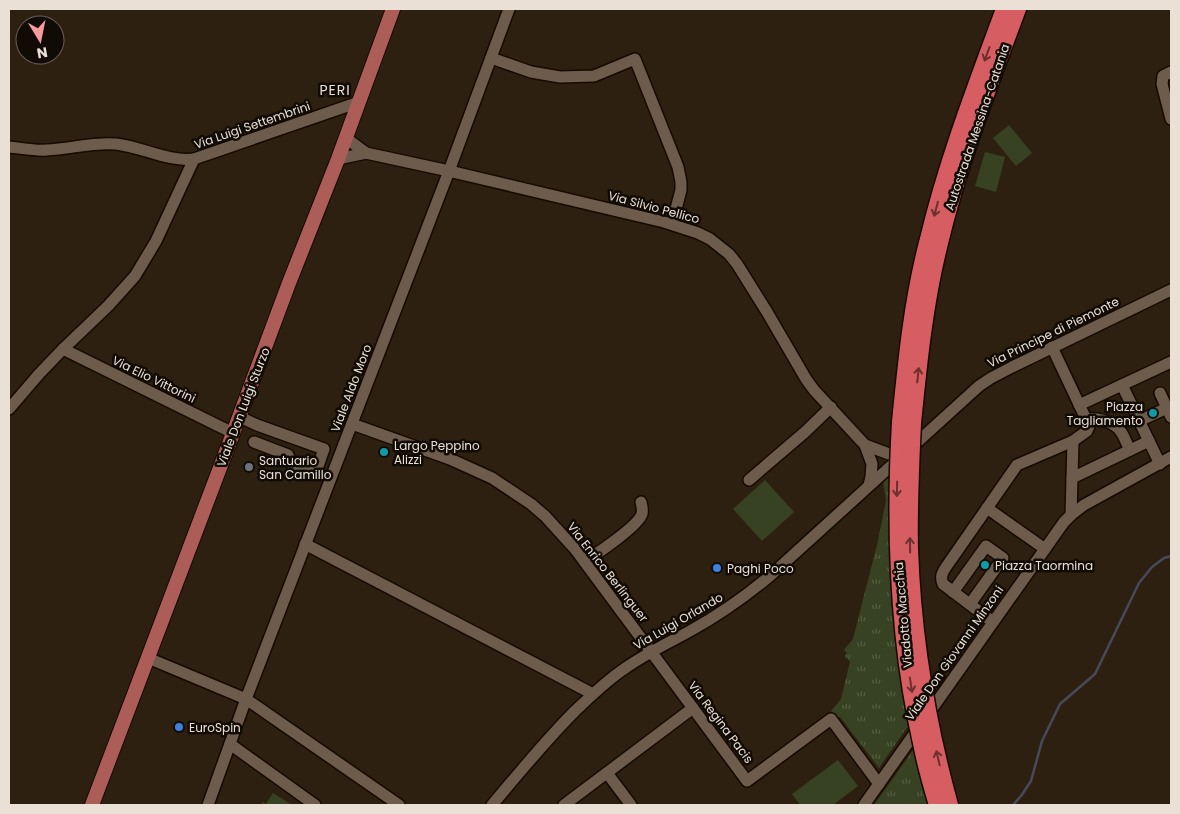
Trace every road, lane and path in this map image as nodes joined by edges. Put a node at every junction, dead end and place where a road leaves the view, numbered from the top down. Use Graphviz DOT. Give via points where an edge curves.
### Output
graph roads {
  1 [pos="393,9"];
  2 [pos="509,9"];
  3 [pos="1004,9"];
  4 [pos="1018,9"];
  5 [pos="491,58"];
  6 [pos="1171,72"];
  7 [pos="359,102"];
  8 [pos="326,114"];
  9 [pos="1171,119"];
  10 [pos="348,132"];
  11 [pos="9,147"];
  12 [pos="366,153"];
  13 [pos="194,159"];
  14 [pos="338,159"];
  15 [pos="449,171"];
  16 [pos="672,224"];
  17 [pos="1171,290"];
  18 [pos="1052,347"];
  19 [pos="63,349"];
  20 [pos="1171,362"];
  21 [pos="1122,386"];
  22 [pos="1160,393"];
  23 [pos="1080,405"];
  24 [pos="830,407"];
  25 [pos="9,409"];
  26 [pos="1169,412"];
  27 [pos="240,417"];
  28 [pos="1086,419"];
  29 [pos="1139,421"];
  30 [pos="906,423"];
  31 [pos="352,424"];
  32 [pos="234,433"];
  33 [pos="294,438"];
  34 [pos="1073,441"];
  35 [pos="1149,441"];
  36 [pos="254,442"];
  37 [pos="870,449"];
  38 [pos="908,450"];
  39 [pos="1130,450"];
  40 [pos="288,455"];
  41 [pos="1171,457"];
  42 [pos="1160,464"];
  43 [pos="887,469"];
  44 [pos="1072,478"];
  45 [pos="749,480"];
  46 [pos="869,485"];
  47 [pos="642,502"];
  48 [pos="987,508"];
  49 [pos="1071,515"];
  50 [pos="305,544"];
  51 [pos="1045,549"];
  52 [pos="584,561"];
  53 [pos="952,592"];
  54 [pos="970,604"];
  55 [pos="993,622"];
  56 [pos="652,651"];
  57 [pos="148,658"];
  58 [pos="593,694"];
  59 [pos="246,699"];
  60 [pos="693,708"];
  61 [pos="230,744"];
  62 [pos="607,773"];
  63 [pos="879,784"];
  64 [pos="92,805"];
  65 [pos="208,805"];
  66 [pos="315,805"];
  67 [pos="398,805"];
  68 [pos="492,805"];
  69 [pos="564,805"];
  70 [pos="632,805"];
  71 [pos="864,805"];
  72 [pos="937,805"];
  73 [pos="950,805"];
  1 -- 7 [label="main road, Viale Don Luigi Sturzo"];
  2 -- 5 [label="street, Viale Aldo Moro"];
  3 -- 30 [label="highway, Autostrada Messina-Catania, one-way" via="962,121 927,241 912,319"];
  30 -- 4 [label="highway, Autostrada Messina-Catania, one-way" via="939,245 959,172"];
  5 -- 15 [label="street, Viale Aldo Moro"];
  5 -- 16 [label="street" via="560,78 594,76 635,59 678,167 681,182"];
  6 -- 9 [label="street" via="1163,76 1162,84"];
  7 -- 8 [label="street, Via Luigi Settembrini"];
  7 -- 10 [label="main road, Viale Don Luigi Sturzo"];
  8 -- 10 [label="street" via="342,117"];
  8 -- 13 [label="street, Via Luigi Settembrini"];
  10 -- 12 [label="street"];
  10 -- 14 [label="main road, Viale Don Luigi Sturzo"];
  11 -- 13 [label="street, Via Luigi Settembrini" via="41,150 116,144 174,159"];
  12 -- 14 [label="street"];
  12 -- 15 [label="street, Via Silvio Pellico"];
  13 -- 19 [label="street" via="156,241 135,276"];
  14 -- 27 [label="main road, Viale Don Luigi Sturzo"];
  15 -- 16 [label="street, Via Silvio Pellico"];
  15 -- 31 [label="street, Viale Aldo Moro"];
  16 -- 24 [label="street, Via Silvio Pellico" via="719,244 738,264 806,379"];
  17 -- 18 [label="street, Via Principe di Piemonte"];
  18 -- 23 [label="street"];
  18 -- 38 [label="street, Via Principe di Piemonte" via="985,382"];
  19 -- 25 [label="street"];
  19 -- 32 [label="street, Via Elio Vittorini"];
  20 -- 21 [label="street"];
  21 -- 23 [label="street"];
  21 -- 29 [label="street"];
  22 -- 26 [label="street"];
  23 -- 28 [label="street"];
  24 -- 37 [label="street, Via Silvio Pellico"];
  24 -- 45 [label="street"];
  26 -- 29 [label="street"];
  27 -- 32 [label="main road, Viale Don Luigi Sturzo"];
  27 -- 33 [label="street"];
  28 -- 34 [label="street" via="1087,431"];
  28 -- 39 [label="street" via="1104,421 1118,428"];
  29 -- 35 [label="street"];
  30 -- 72 [label="highway, Viadotto Macchia, one-way, bridge" via="897,472 902,620 920,742"];
  73 -- 30 [label="highway, Viadotto Macchia, one-way, bridge" via="920,666 910,551"];
  31 -- 50 [label="street, Viale Aldo Moro"];
  31 -- 52 [label="street, Via Enrico Berlinguer" via="450,459 492,478 532,504"];
  32 -- 57 [label="main road, Viale Don Luigi Sturzo"];
  33 -- 40 [label="street"];
  33 -- 40 [label="street" via="324,450 316,472 292,463"];
  34 -- 44 [label="street"];
  34 -- 48 [label="street" via="1017,466"];
  35 -- 39 [label="street"];
  35 -- 42 [label="street"];
  36 -- 40 [label="street"];
  37 -- 38 [label="street" via="889,454"];
  37 -- 43 [label="street"];
  37 -- 46 [label="street"];
  38 -- 43 [label="street, Via Principe di Piemonte"];
  39 -- 44 [label="street"];
  41 -- 42 [label="street, Viale Don Giovanni Minzoni"];
  42 -- 49 [label="street, Viale Don Giovanni Minzoni" via="1099,496"];
  43 -- 46 [label="street, Via Luigi Orlando"];
  44 -- 49 [label="street"];
  46 -- 56 [label="street, Via Luigi Orlando" via="746,595"];
  47 -- 52 [label="street" via="639,520 611,544"];
  48 -- 51 [label="street"];
  48 -- 53 [label="street" via="941,575 943,584"];
  49 -- 51 [label="street, Viale Don Giovanni Minzoni"];
  50 -- 58 [label="street"];
  50 -- 59 [label="street, Viale Aldo Moro"];
  51 -- 55 [label="street, Viale Don Giovanni Minzoni"];
  52 -- 56 [label="street, Via Enrico Berlinguer"];
  53 -- 54 [label="street"];
  53 -- 54 [label="street" via="986,546 1003,558"];
  54 -- 55 [label="street"];
  55 -- 63 [label="street, Viale Don Giovanni Minzoni"];
  56 -- 58 [label="street, Via Luigi Orlando"];
  56 -- 60 [label="street, Via Regina Pacis"];
  57 -- 59 [label="street"];
  57 -- 64 [label="main road, Viale Don Luigi Sturzo"];
  58 -- 68 [label="street, Via Luigi Orlando" via="554,733"];
  59 -- 61 [label="street, Viale Aldo Moro"];
  59 -- 67 [label="street"];
  60 -- 62 [label="street"];
  60 -- 63 [label="street, Via Regina Pacis" via="747,781 831,719"];
  61 -- 65 [label="street, Viale Aldo Moro"];
  61 -- 66 [label="street"];
  62 -- 69 [label="street"];
  62 -- 70 [label="street"];
  63 -- 71 [label="street, Viale Don Giovanni Minzoni"];
}
